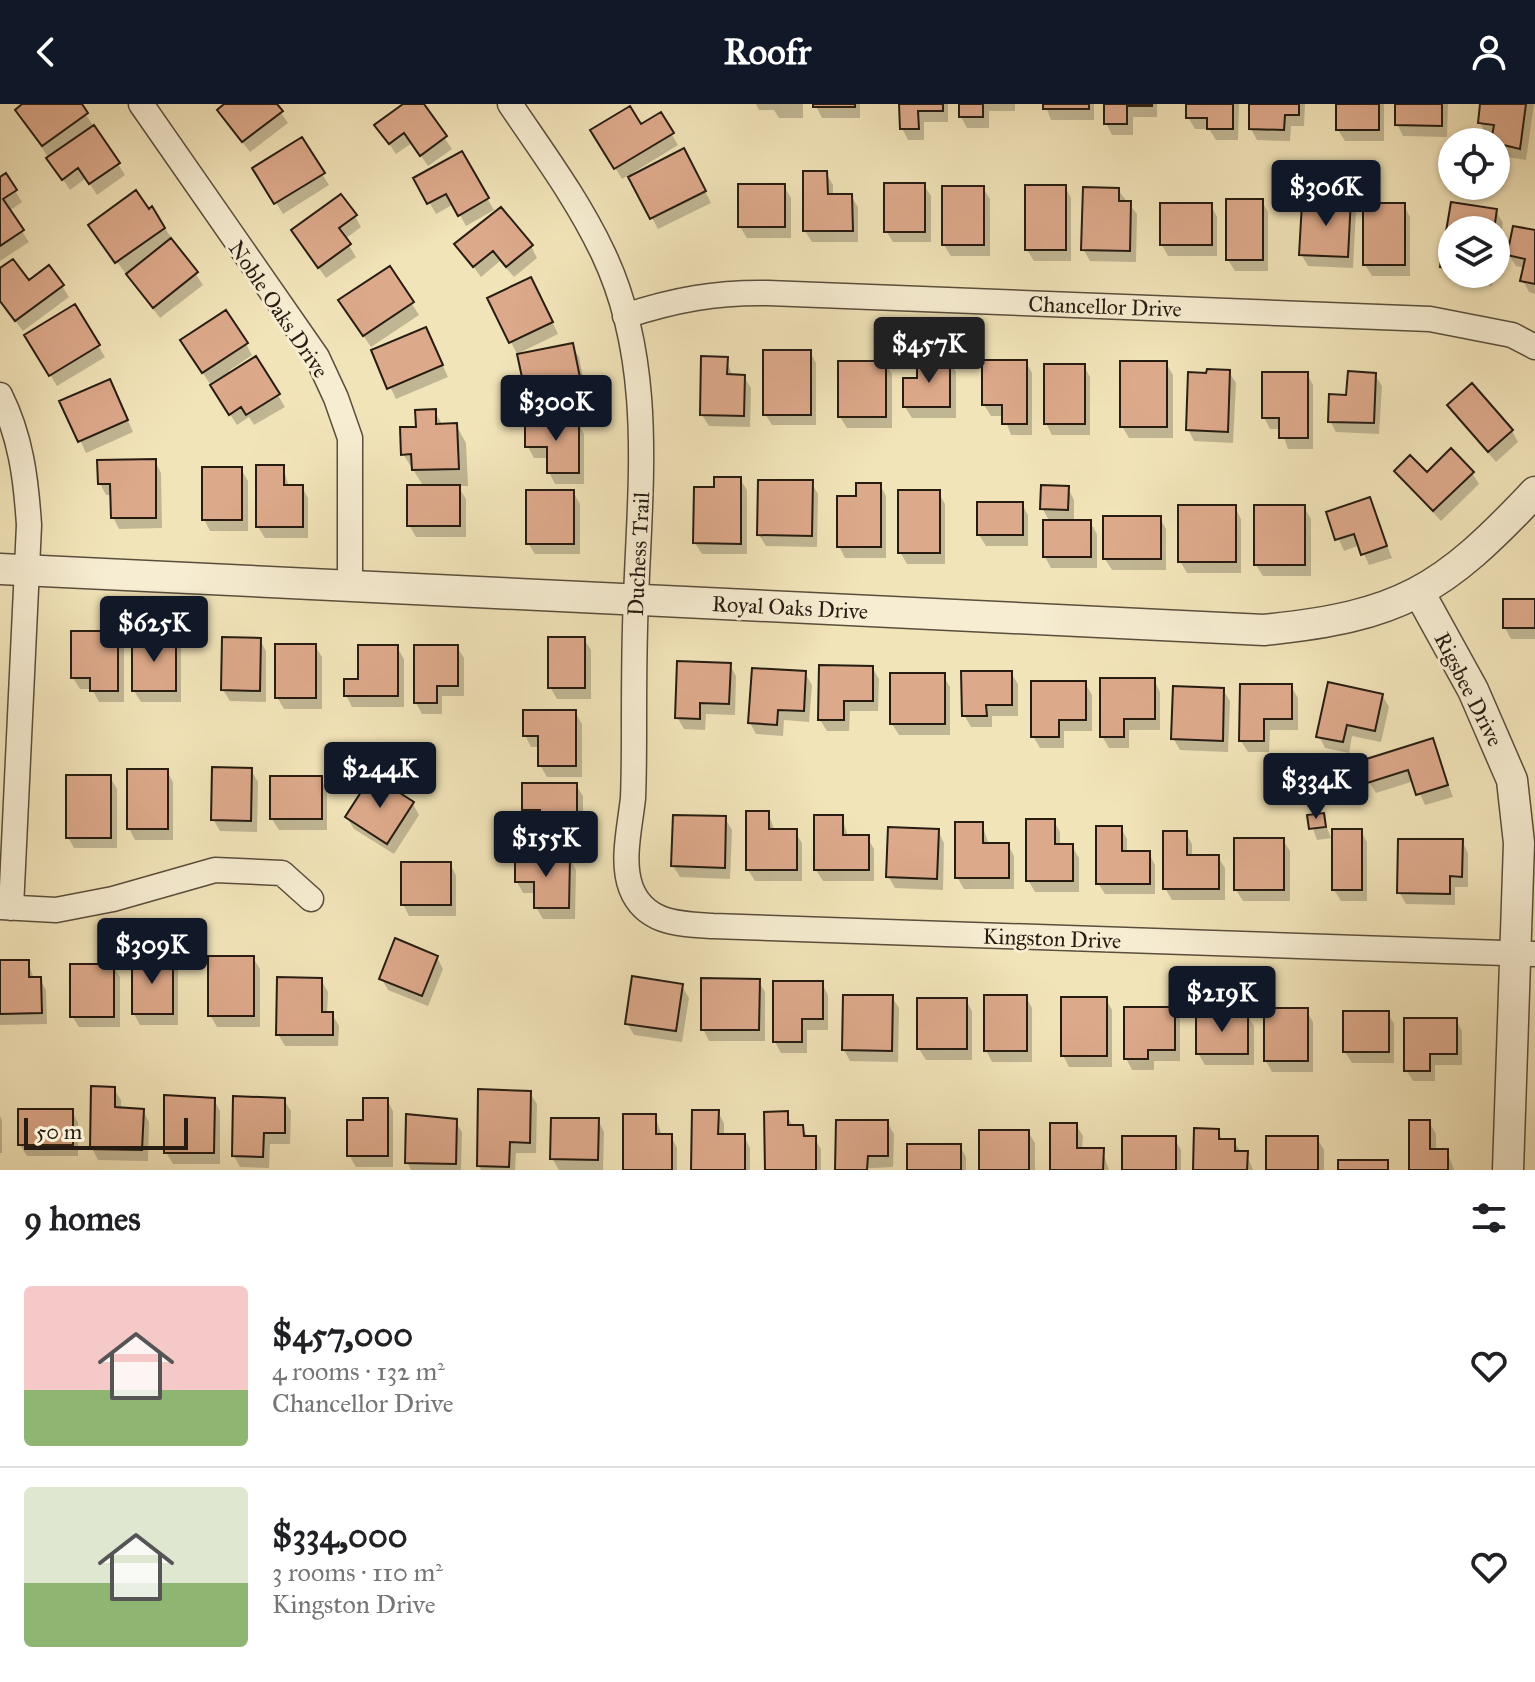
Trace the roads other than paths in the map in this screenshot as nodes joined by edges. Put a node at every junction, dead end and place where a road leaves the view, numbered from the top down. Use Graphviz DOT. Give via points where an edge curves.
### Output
graph roads {
  1 [pos="141,104"];
  2 [pos="510,104"];
  3 [pos="625,316"];
  4 [pos="1535,347"];
  5 [pos="0,395"];
  6 [pos="1535,492"];
  7 [pos="13,569"];
  8 [pos="350,585"];
  9 [pos="1420,594"];
  10 [pos="636,599"];
  11 [pos="632,890"];
  12 [pos="311,899"];
  13 [pos="5,908"];
  14 [pos="1525,954"];
  15 [pos="1508,1170"];
  1 -- 8 [label="street, Noble Oaks Drive" via="317,357 336,398 350,438"];
  2 -- 3 [label="street, Duchess Trail" via="579,207 604,255"];
  3 -- 4 [label="street, Chancellor Drive" via="680,298 768,293 1440,319 1512,335"];
  3 -- 10 [label="street, Duchess Trail" via="644,443"];
  5 -- 7 [label="street" via="26,473 29,525"];
  6 -- 9 [label="street, Royal Oaks Drive" via="1464,564"];
  7 -- 8 [label="street, Royal Oaks Drive"];
  7 -- 13 [label="street"];
  8 -- 10 [label="street, Royal Oaks Drive"];
  9 -- 10 [label="street, Royal Oaks Drive" via="1380,611 1264,630"];
  9 -- 14 [label="street, Rigsbee Drive" via="1473,690 1512,780"];
  10 -- 11 [label="street, Duchess Trail" via="627,856"];
  11 -- 14 [label="street, Kingston Drive" via="645,910 669,923"];
  12 -- 13 [label="street" via="282,873 215,870 56,910"];
  14 -- 15 [label="street, Rigsbee Drive"];
}
